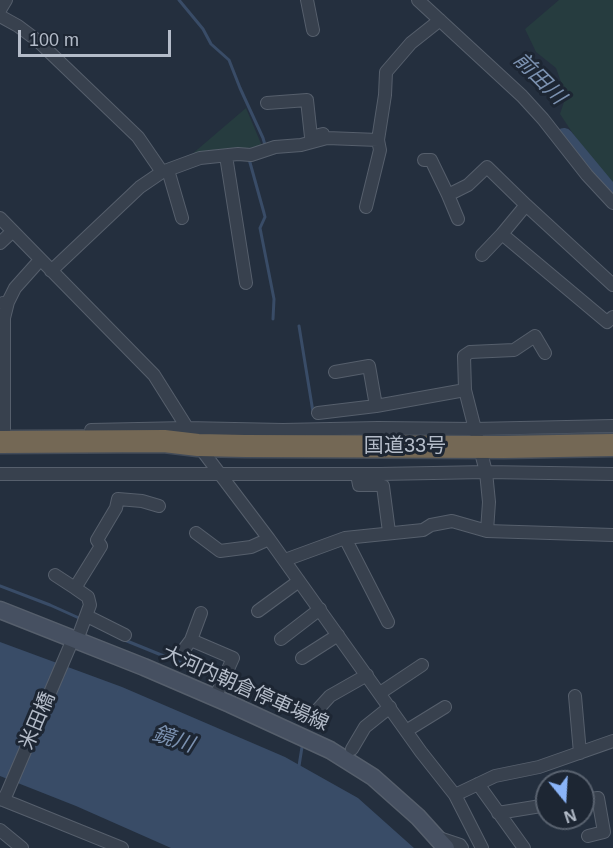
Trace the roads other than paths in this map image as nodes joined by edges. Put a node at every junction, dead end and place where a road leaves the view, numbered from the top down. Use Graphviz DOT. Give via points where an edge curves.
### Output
graph roads {
  1 [pos="6,0"];
  2 [pos="307,0"];
  3 [pos="418,0"];
  4 [pos="0,10"];
  5 [pos="0,16"];
  6 [pos="440,20"];
  7 [pos="313,30"];
  8 [pos="267,103"];
  9 [pos="378,137"];
  10 [pos="226,156"];
  11 [pos="424,160"];
  12 [pos="165,171"];
  13 [pos="448,195"];
  14 [pos="613,202"];
  15 [pos="526,205"];
  16 [pos="366,207"];
  17 [pos="0,218"];
  18 [pos="182,218"];
  19 [pos="458,219"];
  20 [pos="13,231"];
  21 [pos="502,234"];
  22 [pos="0,243"];
  23 [pos="483,255"];
  24 [pos="40,260"];
  25 [pos="51,271"];
  26 [pos="246,283"];
  27 [pos="613,285"];
  28 [pos="4,303"];
  29 [pos="613,317"];
  30 [pos="545,353"];
  31 [pos="335,372"];
  32 [pos="465,390"];
  33 [pos="376,406"];
  34 [pos="318,413"];
  35 [pos="613,426"];
  36 [pos="1,435"];
  37 [pos="192,436"];
  38 [pos="477,438"];
  39 [pos="613,445"];
  40 [pos="0,458"];
  41 [pos="486,472"];
  42 [pos="0,474"];
  43 [pos="219,474"];
  44 [pos="357,474"];
  45 [pos="613,474"];
  46 [pos="159,506"];
  47 [pos="487,531"];
  48 [pos="389,532"];
  49 [pos="196,533"];
  50 [pos="613,535"];
  51 [pos="345,538"];
  52 [pos="269,539"];
  53 [pos="285,561"];
  54 [pos="55,575"];
  55 [pos="299,581"];
  56 [pos="75,588"];
  57 [pos="320,609"];
  58 [pos="0,610"];
  59 [pos="258,611"];
  60 [pos="201,613"];
  61 [pos="87,616"];
  62 [pos="388,622"];
  63 [pos="125,635"];
  64 [pos="338,635"];
  65 [pos="281,639"];
  66 [pos="73,643"];
  67 [pos="302,658"];
  68 [pos="422,666"];
  69 [pos="367,675"];
  70 [pos="380,693"];
  71 [pos="575,696"];
  72 [pos="215,698"];
  73 [pos="390,707"];
  74 [pos="445,707"];
  75 [pos="311,717"];
  76 [pos="406,731"];
  77 [pos="613,741"];
  78 [pos="352,749"];
  79 [pos="580,753"];
  80 [pos="478,784"];
  81 [pos="455,795"];
  82 [pos="3,797"];
  83 [pos="595,798"];
  84 [pos="535,808"];
  85 [pos="498,813"];
  86 [pos="0,830"];
  87 [pos="588,836"];
  88 [pos="441,842"];
  89 [pos="99,844"];
  90 [pos="21,848"];
  91 [pos="122,848"];
  92 [pos="462,848"];
  93 [pos="482,848"];
  94 [pos="524,848"];
  1 -- 4 [label="street"];
  2 -- 7 [label="street"];
  3 -- 6 [label="street"];
  5 -- 12 [label="street" via="38,41 138,137"];
  6 -- 9 [label="street" via="386,72"];
  6 -- 14 [label="street" via="522,96"];
  8 -- 9 [label="street" via="307,100 311,137 328,133"];
  9 -- 10 [label="street" via="327,138 251,155"];
  9 -- 16 [label="street" via="380,150"];
  10 -- 12 [label="street" via="200,158"];
  10 -- 26 [label="street"];
  11 -- 13 [label="street" via="431,160"];
  12 -- 18 [label="street"];
  12 -- 25 [label="street" via="140,188"];
  13 -- 15 [label="street" via="468,185 487,168"];
  13 -- 19 [label="street"];
  15 -- 21 [label="street"];
  15 -- 27 [label="street"];
  17 -- 20 [label="street"];
  20 -- 22 [label="street"];
  20 -- 24 [label="street"];
  21 -- 23 [label="street"];
  21 -- 29 [label="street" via="607,322"];
  24 -- 25 [label="street"];
  24 -- 28 [label="street"];
  25 -- 37 [label="street" via="154,375"];
  28 -- 36 [label="street"];
  30 -- 32 [label="street" via="535,336 514,350 470,352 464,356"];
  31 -- 33 [label="street" via="369,366"];
  32 -- 33 [label="street"];
  32 -- 38 [label="street"];
  33 -- 34 [label="street"];
  35 -- 38 [label="street"];
  36 -- 37 [label="highway, 国道33号" via="164,441"];
  37 -- 38 [label="highway, 国道33号"];
  37 -- 40 [label="highway, 国道33号" via="164,449"];
  37 -- 43 [label="street"];
  38 -- 39 [label="highway, 国道33号"];
  38 -- 41 [label="street"];
  41 -- 44 [label="street"];
  41 -- 45 [label="street"];
  41 -- 47 [label="street"];
  42 -- 43 [label="street"];
  43 -- 44 [label="street"];
  43 -- 52 [label="street"];
  44 -- 48 [label="street" via="359,485 383,486"];
  46 -- 56 [label="street" via="118,499 97,540 101,546"];
  47 -- 48 [label="street" via="452,521 423,530"];
  47 -- 50 [label="street"];
  48 -- 51 [label="street"];
  49 -- 52 [label="street" via="220,551 251,547"];
  51 -- 53 [label="street"];
  51 -- 62 [label="street"];
  52 -- 53 [label="street"];
  53 -- 55 [label="street"];
  54 -- 56 [label="street"];
  55 -- 57 [label="street"];
  55 -- 59 [label="street"];
  56 -- 61 [label="street" via="88,597"];
  57 -- 64 [label="street"];
  57 -- 65 [label="street"];
  58 -- 66 [label="main road, 大河内朝倉停車場線"];
  60 -- 72 [label="street" via="188,644 233,658"];
  61 -- 63 [label="street"];
  61 -- 66 [label="street, 米田橋"];
  64 -- 67 [label="street"];
  64 -- 69 [label="street"];
  66 -- 72 [label="main road, 大河内朝倉停車場線"];
  66 -- 82 [label="street, 米田橋"];
  68 -- 70 [label="street"];
  69 -- 70 [label="street"];
  69 -- 75 [label="street" via="330,696"];
  70 -- 73 [label="street"];
  71 -- 79 [label="street"];
  72 -- 88 [label="main road, 大河内朝倉停車場線" via="330,750 373,777"];
  73 -- 76 [label="street"];
  73 -- 78 [label="street" via="365,728"];
  74 -- 76 [label="street"];
  76 -- 81 [label="street"];
  77 -- 79 [label="street"];
  79 -- 80 [label="street"];
  80 -- 81 [label="street"];
  80 -- 85 [label="street"];
  81 -- 93 [label="street"];
  82 -- 89 [label="street"];
  83 -- 87 [label="street" via="598,798 604,832"];
  84 -- 85 [label="street"];
  85 -- 94 [label="street"];
  86 -- 90 [label="street"];
  88 -- 92 [label="street"];
  89 -- 91 [label="street"];
}
